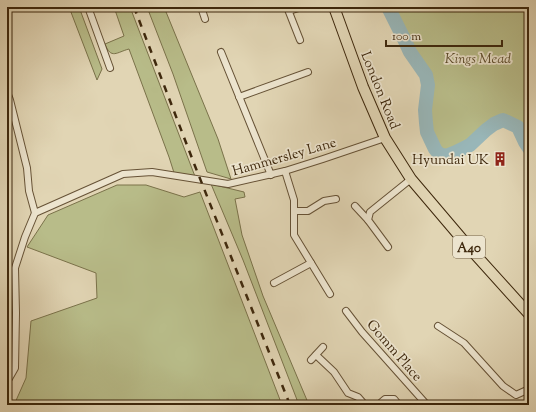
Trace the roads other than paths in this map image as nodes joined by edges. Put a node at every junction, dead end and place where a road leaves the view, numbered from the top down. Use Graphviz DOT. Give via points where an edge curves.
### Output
graph roads {
  1 [pos="88,7"];
  2 [pos="201,7"];
  3 [pos="302,7"];
  4 [pos="334,7"];
  5 [pos="288,9"];
  6 [pos="205,19"];
  7 [pos="300,40"];
  8 [pos="221,52"];
  9 [pos="110,68"];
  10 [pos="308,72"];
  11 [pos="7,92"];
  12 [pos="239,97"];
  13 [pos="385,138"];
  14 [pos="285,171"];
  15 [pos="271,175"];
  16 [pos="410,179"];
  17 [pos="336,198"];
  18 [pos="355,206"];
  19 [pos="294,212"];
  20 [pos="35,213"];
  21 [pos="368,220"];
  22 [pos="388,247"];
  23 [pos="311,263"];
  24 [pos="274,283"];
  25 [pos="330,294"];
  26 [pos="346,311"];
  27 [pos="529,314"];
  28 [pos="438,326"];
  29 [pos="323,348"];
  30 [pos="316,355"];
  31 [pos="311,360"];
  32 [pos="7,382"];
  33 [pos="529,388"];
  34 [pos="365,405"];
  35 [pos="378,405"];
  36 [pos="399,405"];
  37 [pos="427,405"];
  1 -- 9 [label="street"];
  2 -- 6 [label="street"];
  3 -- 5 [label="street"];
  4 -- 13 [label="main road, London Road / A40"];
  5 -- 7 [label="street"];
  8 -- 12 [label="street"];
  10 -- 12 [label="street"];
  11 -- 20 [label="street" via="28,168 29,191"];
  12 -- 15 [label="street"];
  13 -- 14 [label="street, Hammersley Lane"];
  13 -- 16 [label="main road, London Road / A40"];
  14 -- 15 [label="street, Hammersley Lane"];
  14 -- 19 [label="street" via="294,200"];
  15 -- 20 [label="street, Hammersley Lane" via="228,184 152,172 123,174"];
  16 -- 21 [label="street" via="370,212"];
  16 -- 27 [label="main road, A40"];
  17 -- 19 [label="street" via="324,201 308,212"];
  18 -- 21 [label="street"];
  19 -- 23 [label="street" via="294,235"];
  20 -- 32 [label="street" via="15,268 15,368"];
  21 -- 22 [label="street"];
  23 -- 24 [label="street"];
  23 -- 25 [label="street"];
  26 -- 37 [label="street, Gomm Place"];
  28 -- 33 [label="street" via="464,343 503,386 516,395"];
  29 -- 30 [label="street"];
  30 -- 31 [label="street"];
  30 -- 34 [label="street" via="334,372 348,393 358,397"];
  35 -- 36 [label="street" via="385,399 394,399"];
}
